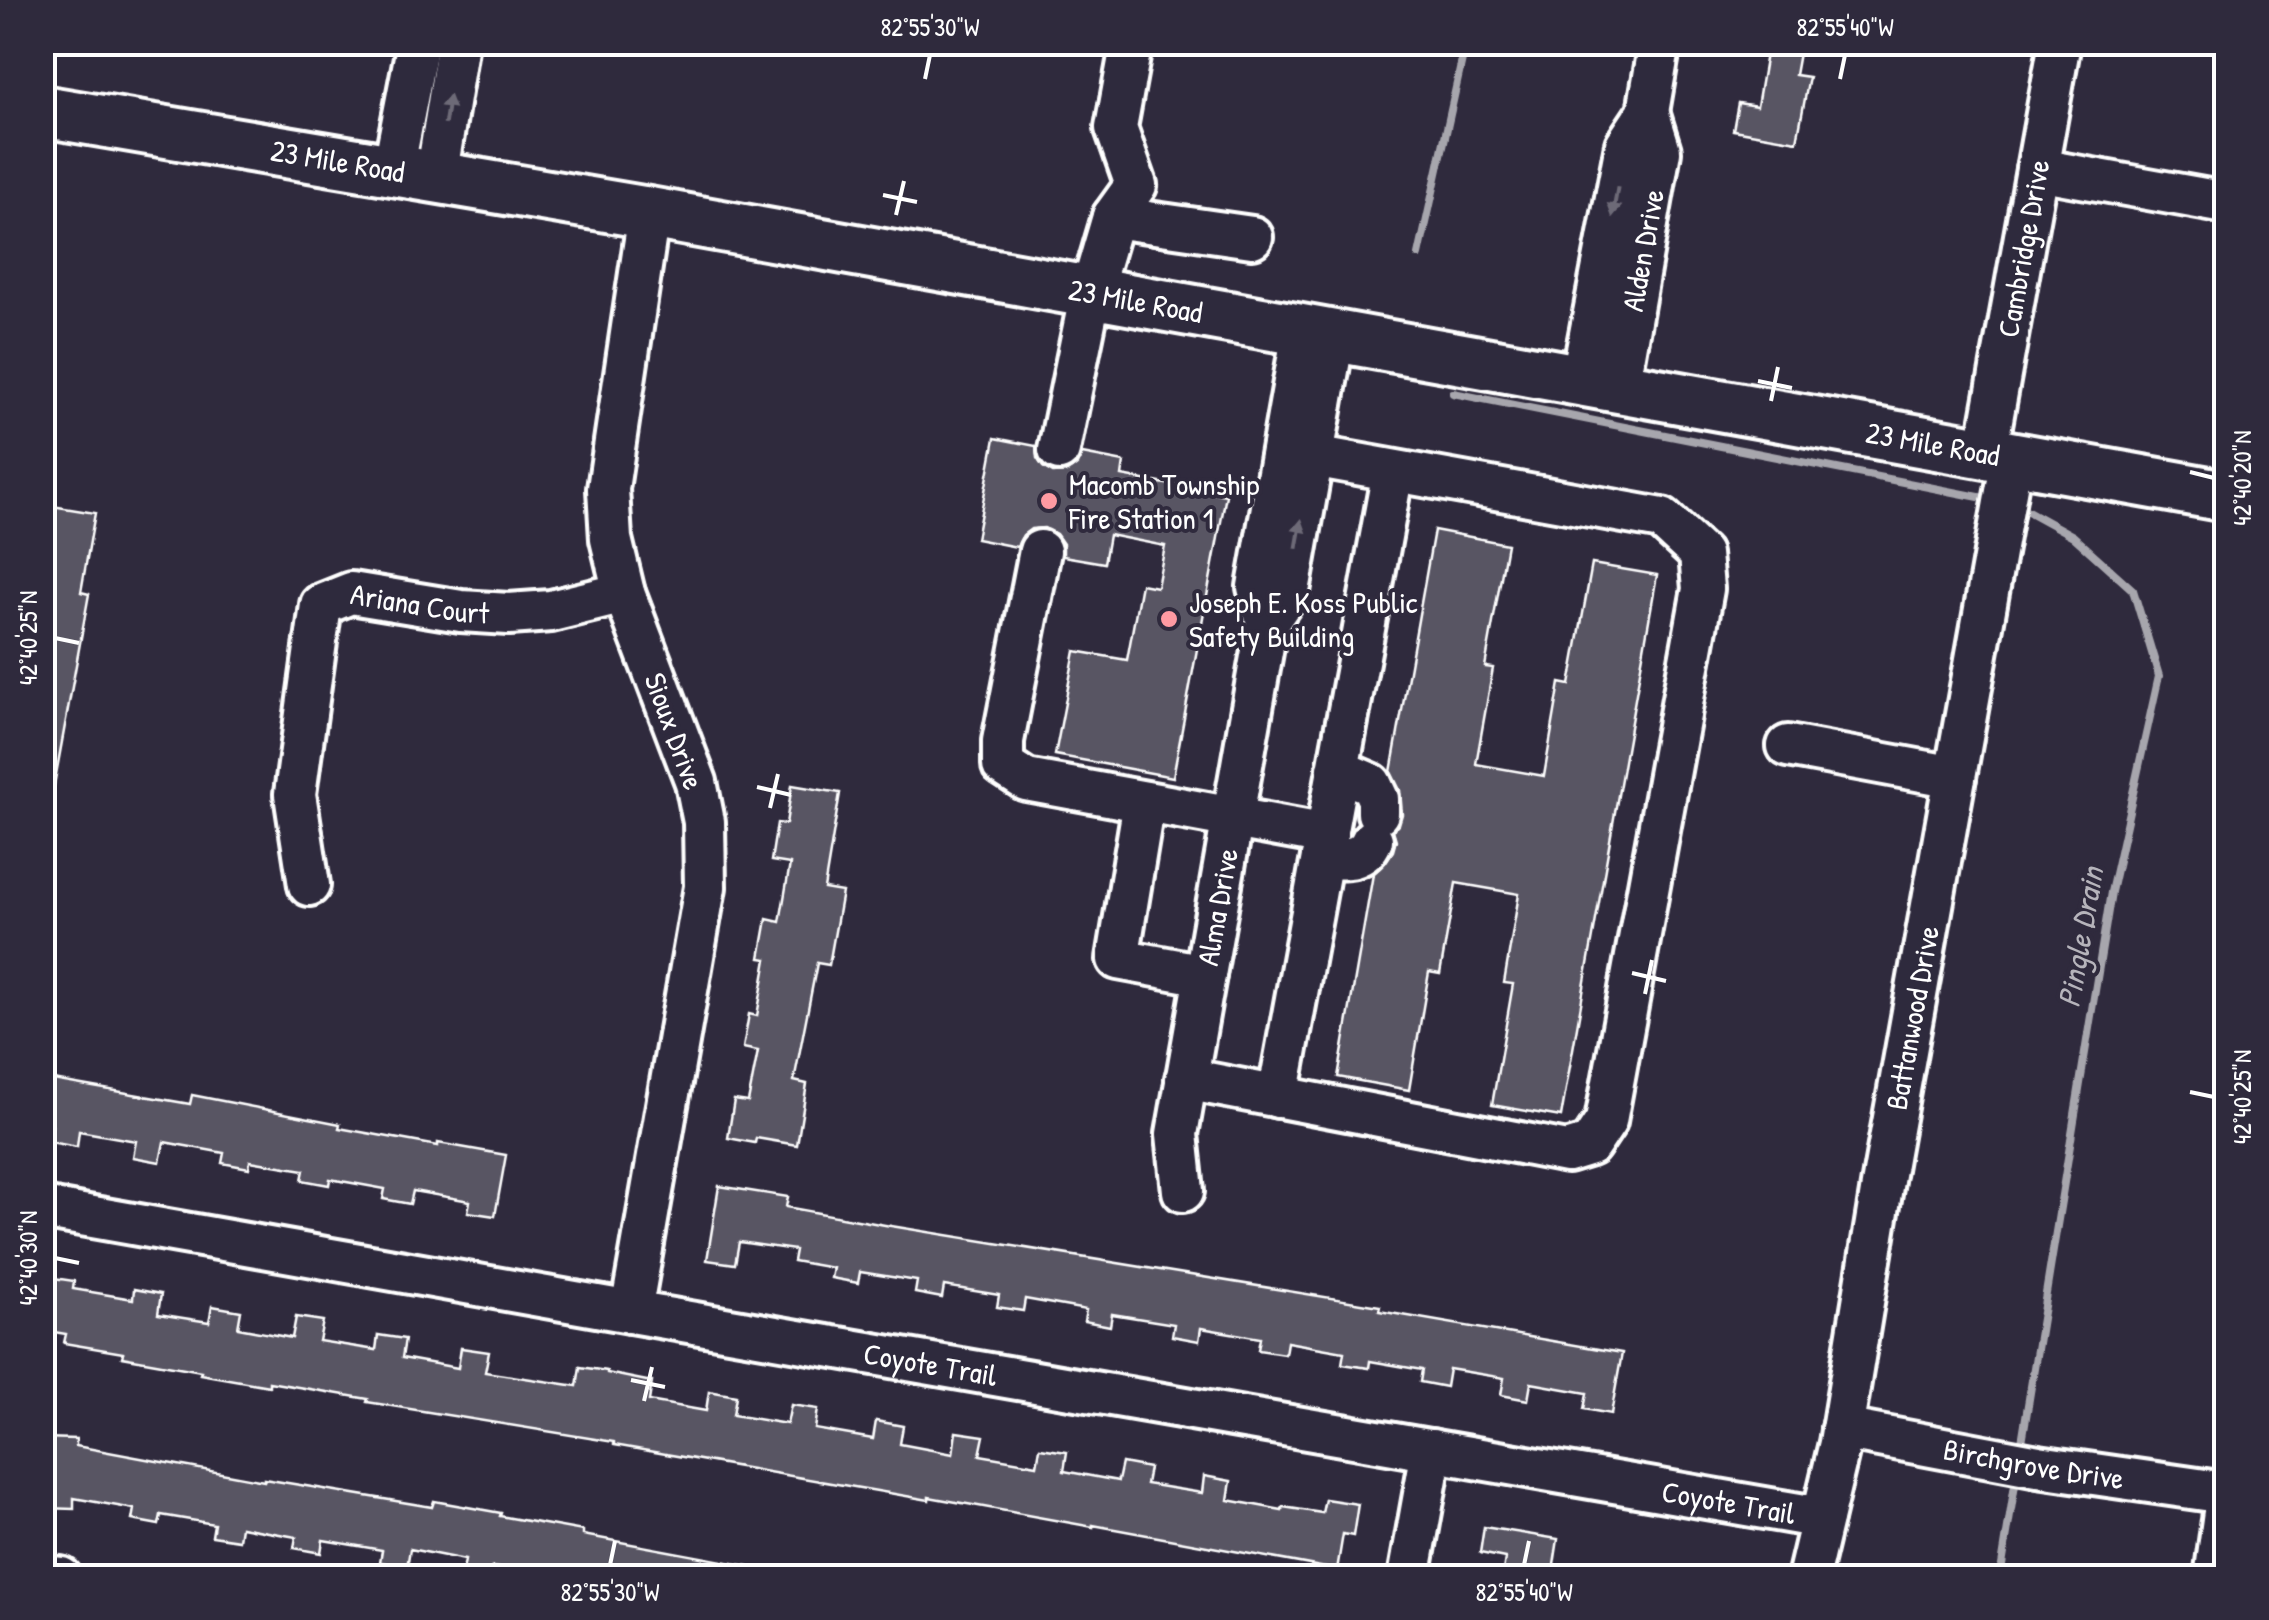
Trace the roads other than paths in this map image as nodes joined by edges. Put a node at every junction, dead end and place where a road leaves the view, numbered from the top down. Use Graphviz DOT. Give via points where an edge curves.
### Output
graph roads {
  1 [pos="418,42"];
  2 [pos="458,42"];
  3 [pos="1660,42"];
  4 [pos="2060,42"];
  5 [pos="1131,46"];
  6 [pos="42,111"];
  7 [pos="2037,169"];
  8 [pos="414,174"];
  9 [pos="2226,203"];
  10 [pos="649,213"];
  11 [pos="1113,217"];
  12 [pos="1252,237"];
  13 [pos="1091,292"];
  14 [pos="1319,334"];
  15 [pos="1600,385"];
  16 [pos="1060,450"];
  17 [pos="1999,456"];
  18 [pos="1301,465"];
  19 [pos="1394,471"];
  20 [pos="2226,496"];
  21 [pos="1040,551"];
  22 [pos="624,593"];
  23 [pos="1788,746"];
  24 [pos="1338,770"];
  25 [pos="1955,777"];
  26 [pos="1144,802"];
  27 [pos="1232,816"];
  28 [pos="1324,847"];
  29 [pos="309,885"];
  30 [pos="1205,975"];
  31 [pos="1186,1079"];
  32 [pos="1278,1097"];
  33 [pos="1183,1192"];
  34 [pos="42,1208"];
  35 [pos="631,1312"];
  36 [pos="1842,1429"];
  37 [pos="1432,1450"];
  38 [pos="2226,1495"];
  39 [pos="1822,1518"];
  40 [pos="42,1576"];
  41 [pos="61,1578"];
  42 [pos="1408,1578"];
  43 [pos="1808,1578"];
  44 [pos="2215,1578"];
  1 -- 8 [label="street"];
  8 -- 2 [label="street, one-way"];
  3 -- 15 [label="street, Alden Drive" via="1648,112 1660,151"];
  4 -- 7 [label="street, Cambridge Drive"];
  5 -- 11 [label="street" via="1116,128 1136,186"];
  6 -- 8 [label="main road, 23 Mile Road"];
  7 -- 9 [label="street"];
  7 -- 17 [label="street, Cambridge Drive"];
  8 -- 10 [label="main road, 23 Mile Road"];
  10 -- 13 [label="main road, 23 Mile Road"];
  10 -- 22 [label="street, Sioux Drive" via="608,488"];
  11 -- 12 [label="street"];
  11 -- 13 [label="street"];
  13 -- 14 [label="main road, 23 Mile Road"];
  13 -- 16 [label="street"];
  14 -- 15 [label="main road, 23 Mile Road"];
  14 -- 18 [label="street, Alma Drive"];
  15 -- 17 [label="main road, 23 Mile Road"];
  17 -- 20 [label="main road, 23 Mile Road"];
  17 -- 25 [label="street, Battanwood Drive"];
  18 -- 19 [label="street"];
  18 -- 27 [label="street, Alma Drive" via="1289,591 1266,623"];
  19 -- 24 [label="street"];
  19 -- 32 [label="street" via="1662,519 1700,554 1704,589 1606,1121 1590,1145 1567,1152"];
  21 -- 26 [label="street" via="1003,765 1026,780"];
  22 -- 29 [label="street, Ariana Court" via="508,614 351,593 321,605 295,794"];
  22 -- 35 [label="street, Sioux Drive" via="696,782 706,852"];
  23 -- 25 [label="street"];
  24 -- 28 [label="street"];
  24 -- 28 [label="street" via="1371,784 1378,800 1375,826 1368,850 1353,859"];
  25 -- 36 [label="street, Battanwood Drive"];
  26 -- 27 [label="street"];
  26 -- 30 [label="street" via="1118,959"];
  27 -- 28 [label="street"];
  27 -- 30 [label="street, Alma Drive"];
  28 -- 32 [label="street"];
  30 -- 31 [label="street, Alma Drive"];
  31 -- 32 [label="street"];
  31 -- 33 [label="street, Alma Drive" via="1176,1134"];
  34 -- 35 [label="street, Coyote Trail"];
  35 -- 37 [label="street, Coyote Trail"];
  36 -- 38 [label="street, Birchgrove Drive"];
  36 -- 39 [label="street, Battanwood Drive"];
  37 -- 39 [label="street, Coyote Trail"];
  37 -- 42 [label="street"];
  38 -- 44 [label="street"];
  39 -- 43 [label="street, Battanwood Drive"];
  40 -- 41 [label="street"];
}
